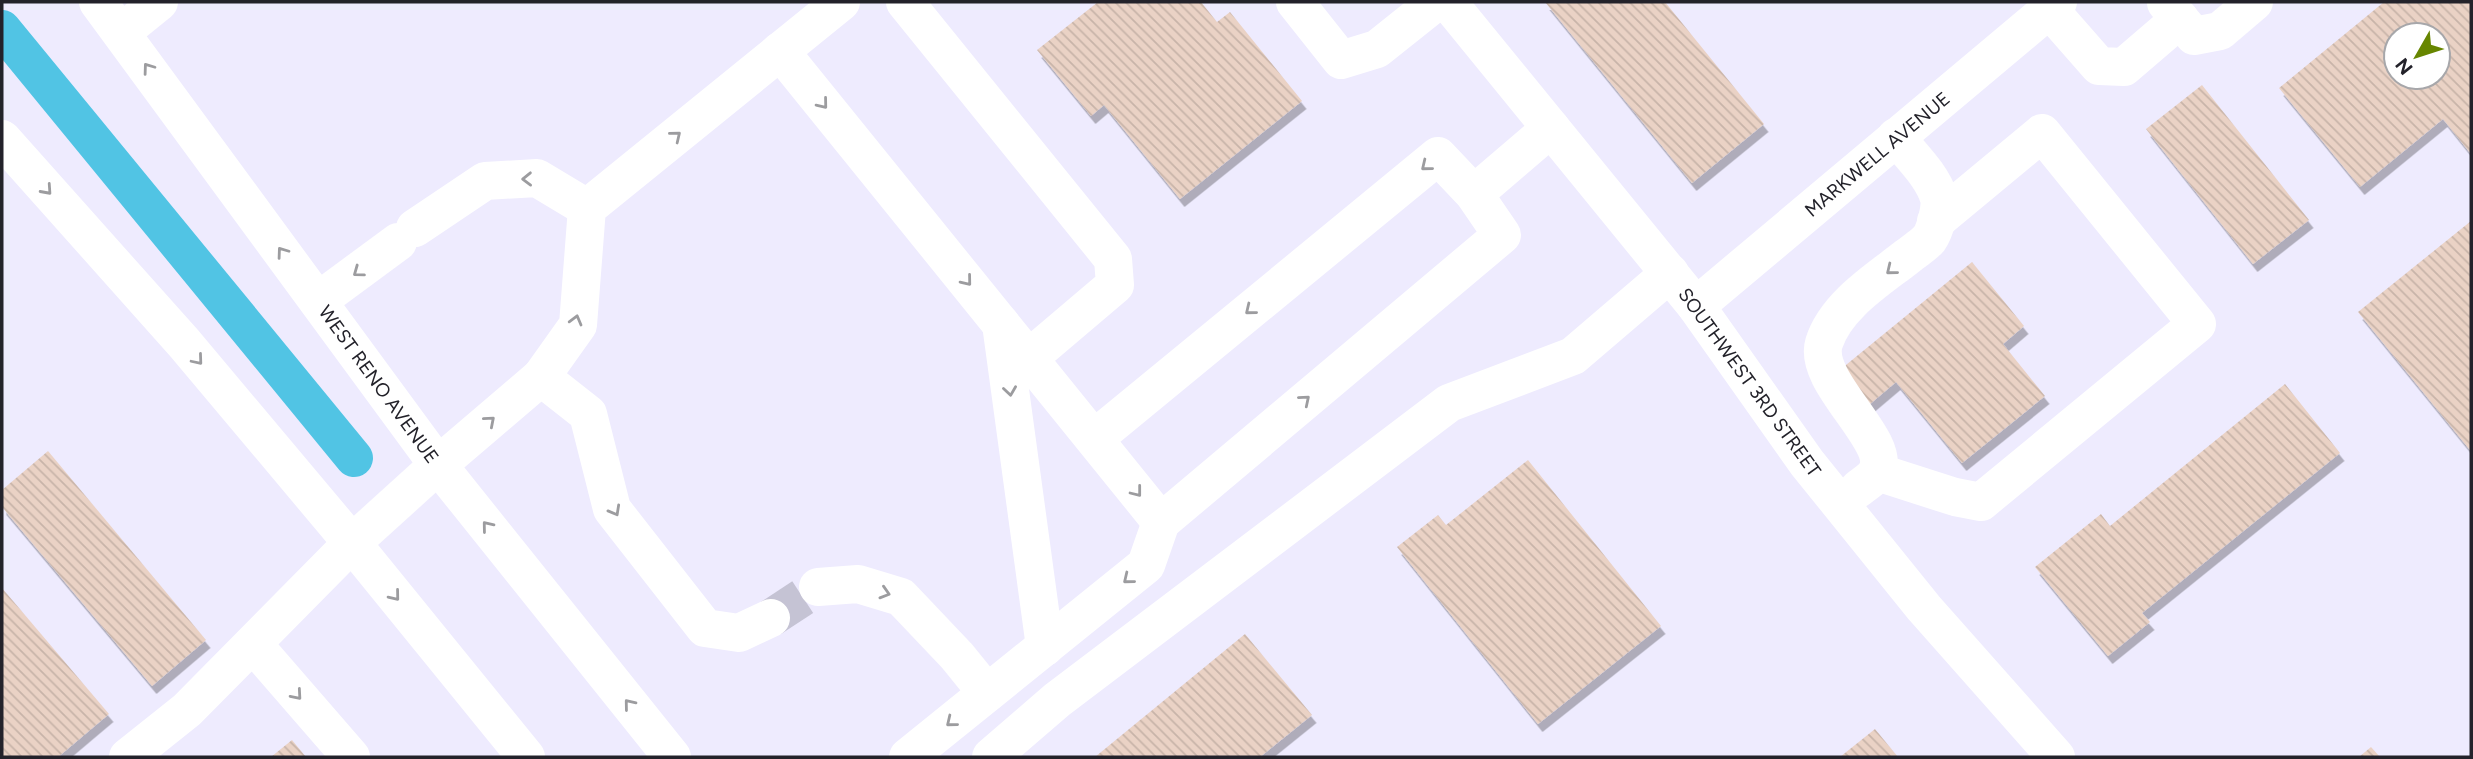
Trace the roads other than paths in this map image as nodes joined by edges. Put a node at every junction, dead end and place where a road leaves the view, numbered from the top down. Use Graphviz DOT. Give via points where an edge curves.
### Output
graph roads {
  1 [pos="98,2"];
  2 [pos="159,2"];
  3 [pos="841,2"];
  4 [pos="905,2"];
  5 [pos="1295,2"];
  6 [pos="1436,2"];
  7 [pos="1448,2"];
  8 [pos="2254,2"];
  9 [pos="2053,6"];
  10 [pos="2172,10"];
  11 [pos="122,32"];
  12 [pos="780,51"];
  13 [pos="1551,128"];
  14 [pos="1896,138"];
  15 [pos="2,139"];
  16 [pos="1474,194"];
  17 [pos="587,208"];
  18 [pos="1936,222"];
  19 [pos="1670,273"];
  20 [pos="318,301"];
  21 [pos="1696,306"];
  22 [pos="1001,324"];
  23 [pos="1029,358"];
  24 [pos="541,377"];
  25 [pos="1095,438"];
  26 [pos="438,465"];
  27 [pos="1877,472"];
  28 [pos="1840,504"];
  29 [pos="1161,522"];
  30 [pos="352,542"];
  31 [pos="818,587"];
  32 [pos="771,618"];
  33 [pos="253,644"];
  34 [pos="1045,647"];
  35 [pos="987,693"];
  36 [pos="128,757"];
  37 [pos="351,757"];
  38 [pos="526,757"];
  39 [pos="672,757"];
  40 [pos="908,757"];
  41 [pos="991,757"];
  42 [pos="2056,757"];
  1 -- 11 [label="main road, WEST RENO AVENUE"];
  2 -- 11 [label="main road"];
  3 -- 12 [label="main road"];
  4 -- 23 [label="main road" via="1112,259 1115,285"];
  5 -- 6 [label="main road" via="1341,60 1377,50"];
  7 -- 13 [label="main road, SOUTHWEST 3RD STREET"];
  8 -- 10 [label="main road" via="2220,31 2194,36"];
  9 -- 10 [label="main road" via="2099,66 2124,66"];
  9 -- 14 [label="main road, MARKWELL AVENUE"];
  20 -- 11 [label="main road, WEST RENO AVENUE, one-way"];
  17 -- 12 [label="main road, one-way"];
  12 -- 22 [label="main road, one-way"];
  13 -- 16 [label="main road"];
  13 -- 19 [label="main road, SOUTHWEST 3RD STREET"];
  14 -- 18 [label="main road" via="1931,181 1940,201"];
  14 -- 21 [label="main road, MARKWELL AVENUE"];
  15 -- 30 [label="main road, one-way" via="184,343"];
  16 -- 25 [label="main road, one-way" via="1438,156"];
  29 -- 16 [label="main road, one-way" via="1502,235"];
  17 -- 20 [label="main road, one-way" via="537,178 485,181"];
  24 -- 17 [label="main road, one-way" via="578,325"];
  18 -- 27 [label="main road, one-way" via="1929,239 1838,317 1824,343 1823,359 1880,460"];
  18 -- 27 [label="main road" via="2042,133 2197,324 1981,502"];
  19 -- 21 [label="main road, SOUTHWEST 3RD STREET"];
  19 -- 41 [label="main road" via="1573,356 1449,403 1058,700"];
  20 -- 26 [label="main road, WEST RENO AVENUE"];
  21 -- 28 [label="main road, SOUTHWEST 3RD STREET"];
  22 -- 23 [label="main road"];
  22 -- 34 [label="main road, one-way"];
  23 -- 25 [label="main road"];
  26 -- 24 [label="main road, one-way"];
  24 -- 32 [label="main road, one-way" via="588,415 612,509 705,628 739,633"];
  25 -- 29 [label="main road, one-way"];
  26 -- 30 [label="main road"];
  39 -- 26 [label="main road, WEST RENO AVENUE, one-way"];
  27 -- 28 [label="main road"];
  28 -- 42 [label="main road, SOUTHWEST 3RD STREET" via="1924,608"];
  29 -- 34 [label="main road, one-way" via="1146,565"];
  30 -- 33 [label="main road"];
  30 -- 38 [label="main road, one-way"];
  31 -- 35 [label="main road, one-way" via="858,584 901,597"];
  33 -- 36 [label="main road" via="187,710"];
  33 -- 37 [label="main road, one-way"];
  34 -- 35 [label="main road"];
  35 -- 40 [label="main road, one-way"];
}
